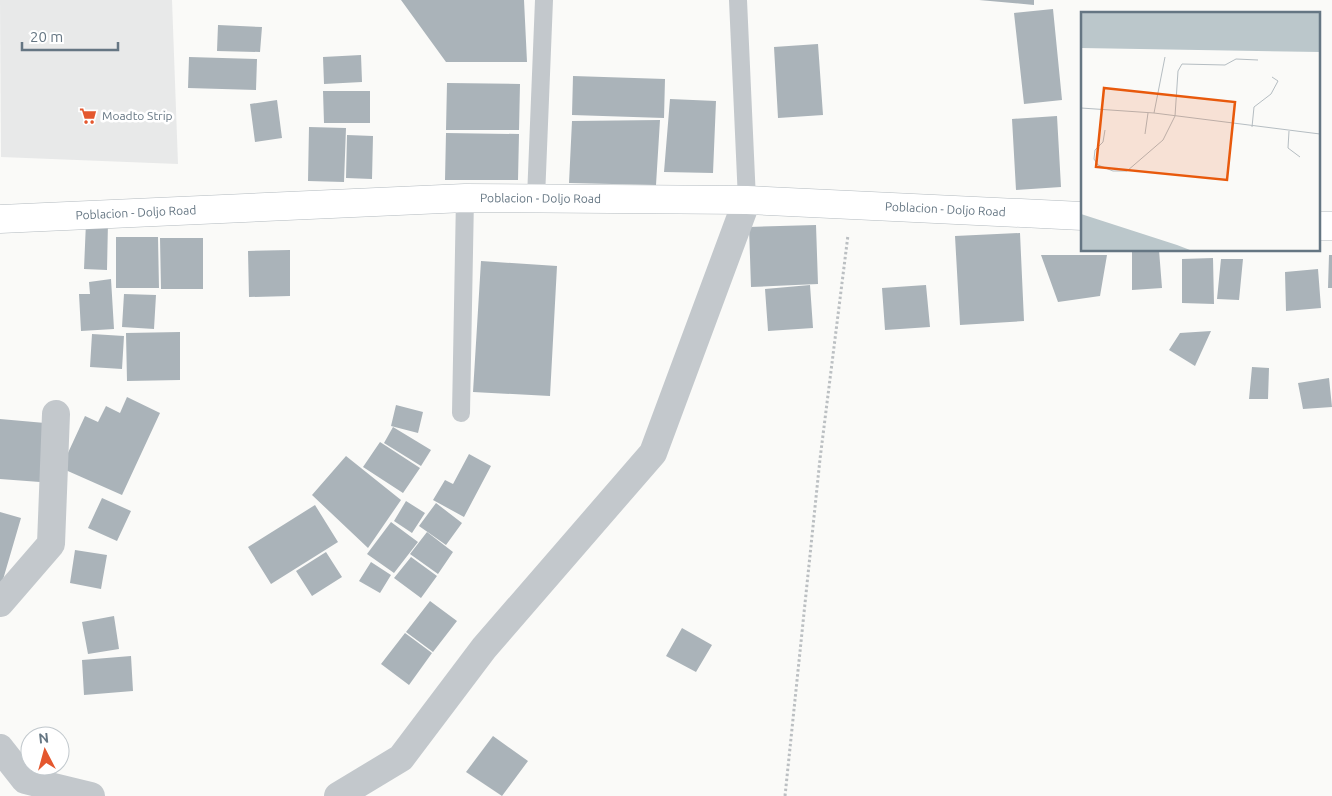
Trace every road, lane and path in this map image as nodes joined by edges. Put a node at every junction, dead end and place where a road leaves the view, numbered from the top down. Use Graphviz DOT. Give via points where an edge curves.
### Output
graph roads {
  1 [pos="544,0"];
  2 [pos="738,0"];
  3 [pos="465,198"];
  4 [pos="536,198"];
  5 [pos="747,200"];
  6 [pos="852,205"];
  7 [pos="1081,216"];
  8 [pos="0,219"];
  9 [pos="461,413"];
  10 [pos="56,414"];
  11 [pos="0,603"];
  12 [pos="0,748"];
  13 [pos="91,796"];
  14 [pos="338,796"];
  15 [pos="784,796"];
  1 -- 4 [label="lane"];
  2 -- 5 [label="lane"];
  3 -- 4 [label="street, Poblacion - Doljo Road"];
  3 -- 8 [label="street, Poblacion - Doljo Road"];
  3 -- 9 [label="lane"];
  4 -- 5 [label="street, Poblacion - Doljo Road"];
  5 -- 6 [label="street, Poblacion - Doljo Road"];
  5 -- 14 [label="street" via="653,453 484,648 402,758"];
  6 -- 7 [label="street, Poblacion - Doljo Road"];
  6 -- 15 [label="path" via="820,459"];
  10 -- 11 [label="street" via="51,544"];
  12 -- 13 [label="street" via="25,780"];
}
